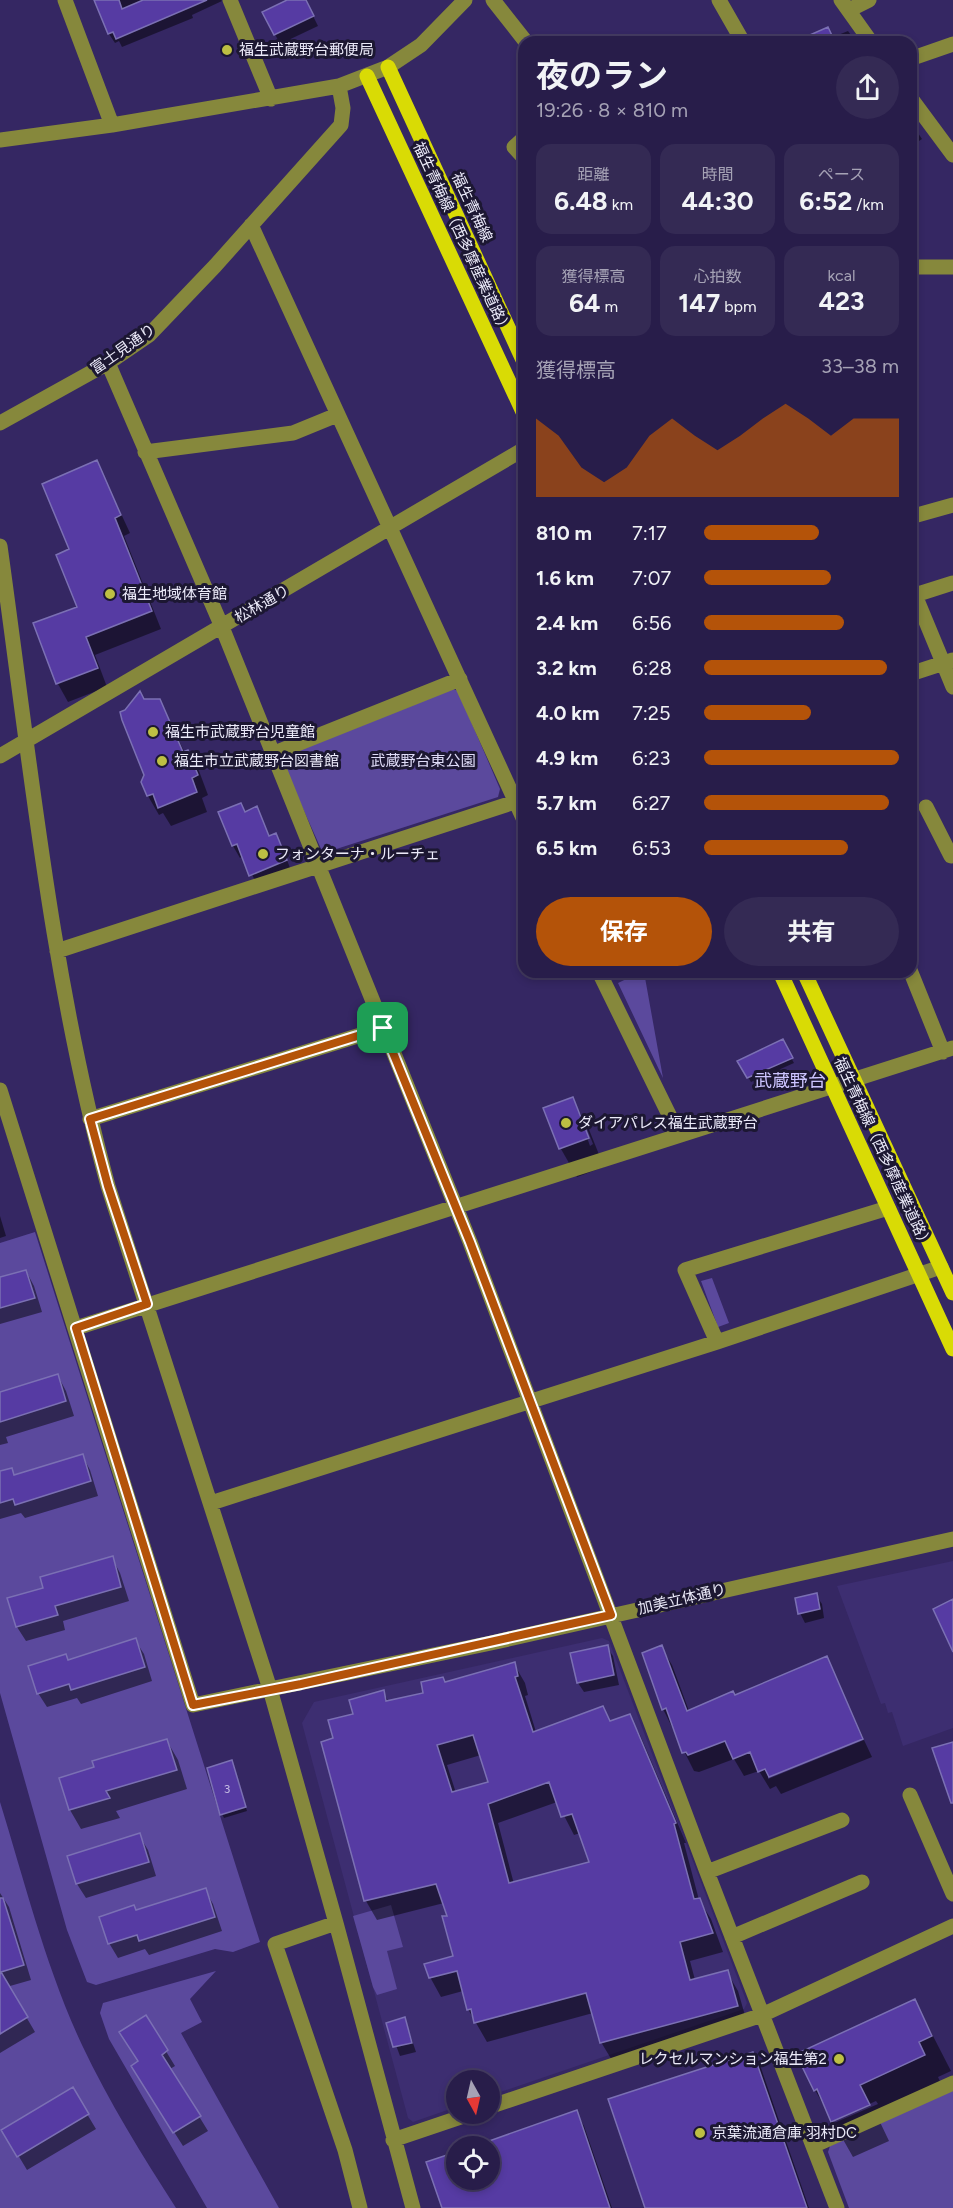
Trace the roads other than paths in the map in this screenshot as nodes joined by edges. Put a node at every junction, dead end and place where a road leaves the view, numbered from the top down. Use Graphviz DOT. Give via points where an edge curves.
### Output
graph roads {
  1 [pos="65,0"];
  2 [pos="230,0"];
  3 [pos="465,0"];
  4 [pos="493,0"];
  5 [pos="719,0"];
  6 [pos="869,0"];
  7 [pos="845,5"];
  8 [pos="521,36"];
  9 [pos="740,36"];
  10 [pos="867,36"];
  11 [pos="953,44"];
  12 [pos="917,57"];
  13 [pos="388,67"];
  14 [pos="367,76"];
  15 [pos="339,86"];
  16 [pos="271,99"];
  17 [pos="917,107"];
  18 [pos="112,125"];
  19 [pos="0,141"];
  20 [pos="953,156"];
  21 [pos="251,225"];
  22 [pos="917,267"];
  23 [pos="953,267"];
  24 [pos="518,349"];
  25 [pos="108,363"];
  26 [pos="518,401"];
  27 [pos="338,415"];
  28 [pos="0,423"];
  29 [pos="145,452"];
  30 [pos="518,453"];
  31 [pos="953,505"];
  32 [pos="917,515"];
  33 [pos="390,530"];
  34 [pos="0,546"];
  35 [pos="953,583"];
  36 [pos="917,588"];
  37 [pos="917,597"];
  38 [pos="222,627"];
  39 [pos="949,662"];
  40 [pos="917,672"];
  41 [pos="460,679"];
  42 [pos="953,687"];
  43 [pos="27,740"];
  44 [pos="272,754"];
  45 [pos="0,756"];
  46 [pos="518,798"];
  47 [pos="518,800"];
  48 [pos="926,807"];
  49 [pos="953,855"];
  50 [pos="319,864"];
  51 [pos="57,951"];
  52 [pos="602,978"];
  53 [pos="783,978"];
  54 [pos="807,978"];
  55 [pos="914,978"];
  56 [pos="383,1028"];
  57 [pos="948,1050"];
  58 [pos="853,1079"];
  59 [pos="832,1087"];
  60 [pos="0,1090"];
  61 [pos="90,1119"];
  62 [pos="680,1135"];
  63 [pos="456,1207"];
  64 [pos="888,1208"];
  65 [pos="941,1267"];
  66 [pos="919,1276"];
  67 [pos="953,1293"];
  68 [pos="147,1304"];
  69 [pos="76,1328"];
  70 [pos="717,1342"];
  71 [pos="953,1349"];
  72 [pos="530,1402"];
  73 [pos="211,1503"];
  74 [pos="953,1539"];
  75 [pos="611,1615"];
  76 [pos="270,1689"];
  77 [pos="910,1795"];
  78 [pos="842,1820"];
  79 [pos="707,1872"];
  80 [pos="862,1882"];
  81 [pos="953,1894"];
  82 [pos="336,1923"];
  83 [pos="953,1926"];
  84 [pos="732,1937"];
  85 [pos="762,2015"];
  86 [pos="953,2083"];
  87 [pos="500,2103"];
  88 [pos="446,2122"];
  89 [pos="393,2139"];
  90 [pos="813,2146"];
  91 [pos="360,2208"];
  92 [pos="413,2208"];
  93 [pos="837,2208"];
  1 -- 18 [label="street"];
  2 -- 16 [label="street"];
  3 -- 13 [label="street" via="421,45"];
  4 -- 8 [label="street"];
  5 -- 9 [label="street"];
  6 -- 7 [label="street"];
  7 -- 10 [label="street"];
  11 -- 12 [label="street"];
  13 -- 14 [label="street"];
  13 -- 24 [label="main road, 福生青梅線"];
  14 -- 15 [label="street"];
  14 -- 26 [label="main road, 福生青梅線（西多摩産業道路）"];
  15 -- 16 [label="street"];
  15 -- 21 [label="street, 富士見通り" via="341,125"];
  16 -- 18 [label="street"];
  17 -- 20 [label="street"];
  18 -- 19 [label="street"];
  21 -- 25 [label="street, 富士見通り" via="149,334"];
  21 -- 27 [label="street"];
  22 -- 23 [label="street"];
  25 -- 28 [label="street, 富士見通り"];
  25 -- 29 [label="street"];
  27 -- 29 [label="street" via="293,433"];
  27 -- 33 [label="street"];
  29 -- 38 [label="street"];
  30 -- 33 [label="street, 松林通り"];
  31 -- 32 [label="street"];
  33 -- 38 [label="street, 松林通り"];
  33 -- 41 [label="street"];
  34 -- 43 [label="street"];
  35 -- 36 [label="street"];
  37 -- 39 [label="street"];
  38 -- 43 [label="street, 松林通り"];
  38 -- 44 [label="street"];
  39 -- 40 [label="street"];
  39 -- 42 [label="street"];
  41 -- 44 [label="street"];
  41 -- 46 [label="street"];
  43 -- 45 [label="street, 松林通り"];
  43 -- 51 [label="street"];
  44 -- 50 [label="street"];
  47 -- 50 [label="street"];
  48 -- 49 [label="street"];
  50 -- 51 [label="street"];
  50 -- 56 [label="street"];
  51 -- 61 [label="street"];
  52 -- 62 [label="street"];
  53 -- 59 [label="main road, 福生青梅線（西多摩産業道路）"];
  54 -- 58 [label="main road, 福生青梅線（西多摩産業道路）"];
  55 -- 57 [label="street"];
  56 -- 61 [label="street"];
  56 -- 63 [label="street"];
  57 -- 58 [label="street"];
  58 -- 59 [label="street"];
  58 -- 65 [label="main road, 福生青梅線（西多摩産業道路）"];
  59 -- 62 [label="street"];
  59 -- 64 [label="main road, 福生青梅線（西多摩産業道路）"];
  60 -- 69 [label="street"];
  61 -- 68 [label="street"];
  62 -- 63 [label="street"];
  63 -- 68 [label="street"];
  63 -- 72 [label="street"];
  64 -- 66 [label="main road, 福生青梅線（西多摩産業道路）"];
  64 -- 70 [label="street" via="685,1270"];
  65 -- 66 [label="street"];
  65 -- 67 [label="main road, 福生青梅線（西多摩産業道路）"];
  66 -- 70 [label="street"];
  66 -- 71 [label="main road, 福生青梅線（西多摩産業道路）"];
  68 -- 69 [label="street"];
  68 -- 73 [label="street"];
  69 -- 76 [label="street, 加美立体通り" via="193,1705"];
  70 -- 72 [label="street"];
  72 -- 73 [label="street"];
  72 -- 75 [label="street"];
  73 -- 76 [label="street"];
  74 -- 75 [label="street, 加美立体通り"];
  75 -- 76 [label="street, 加美立体通り"];
  75 -- 79 [label="street"];
  76 -- 82 [label="street"];
  77 -- 81 [label="street"];
  78 -- 79 [label="street"];
  79 -- 84 [label="street"];
  80 -- 84 [label="street"];
  82 -- 89 [label="street"];
  82 -- 91 [label="street" via="275,1944 345,2150"];
  83 -- 85 [label="street"];
  84 -- 85 [label="street"];
  85 -- 87 [label="street"];
  85 -- 90 [label="street"];
  86 -- 90 [label="street"];
  88 -- 89 [label="street"];
  89 -- 92 [label="street"];
  90 -- 93 [label="street"];
}
